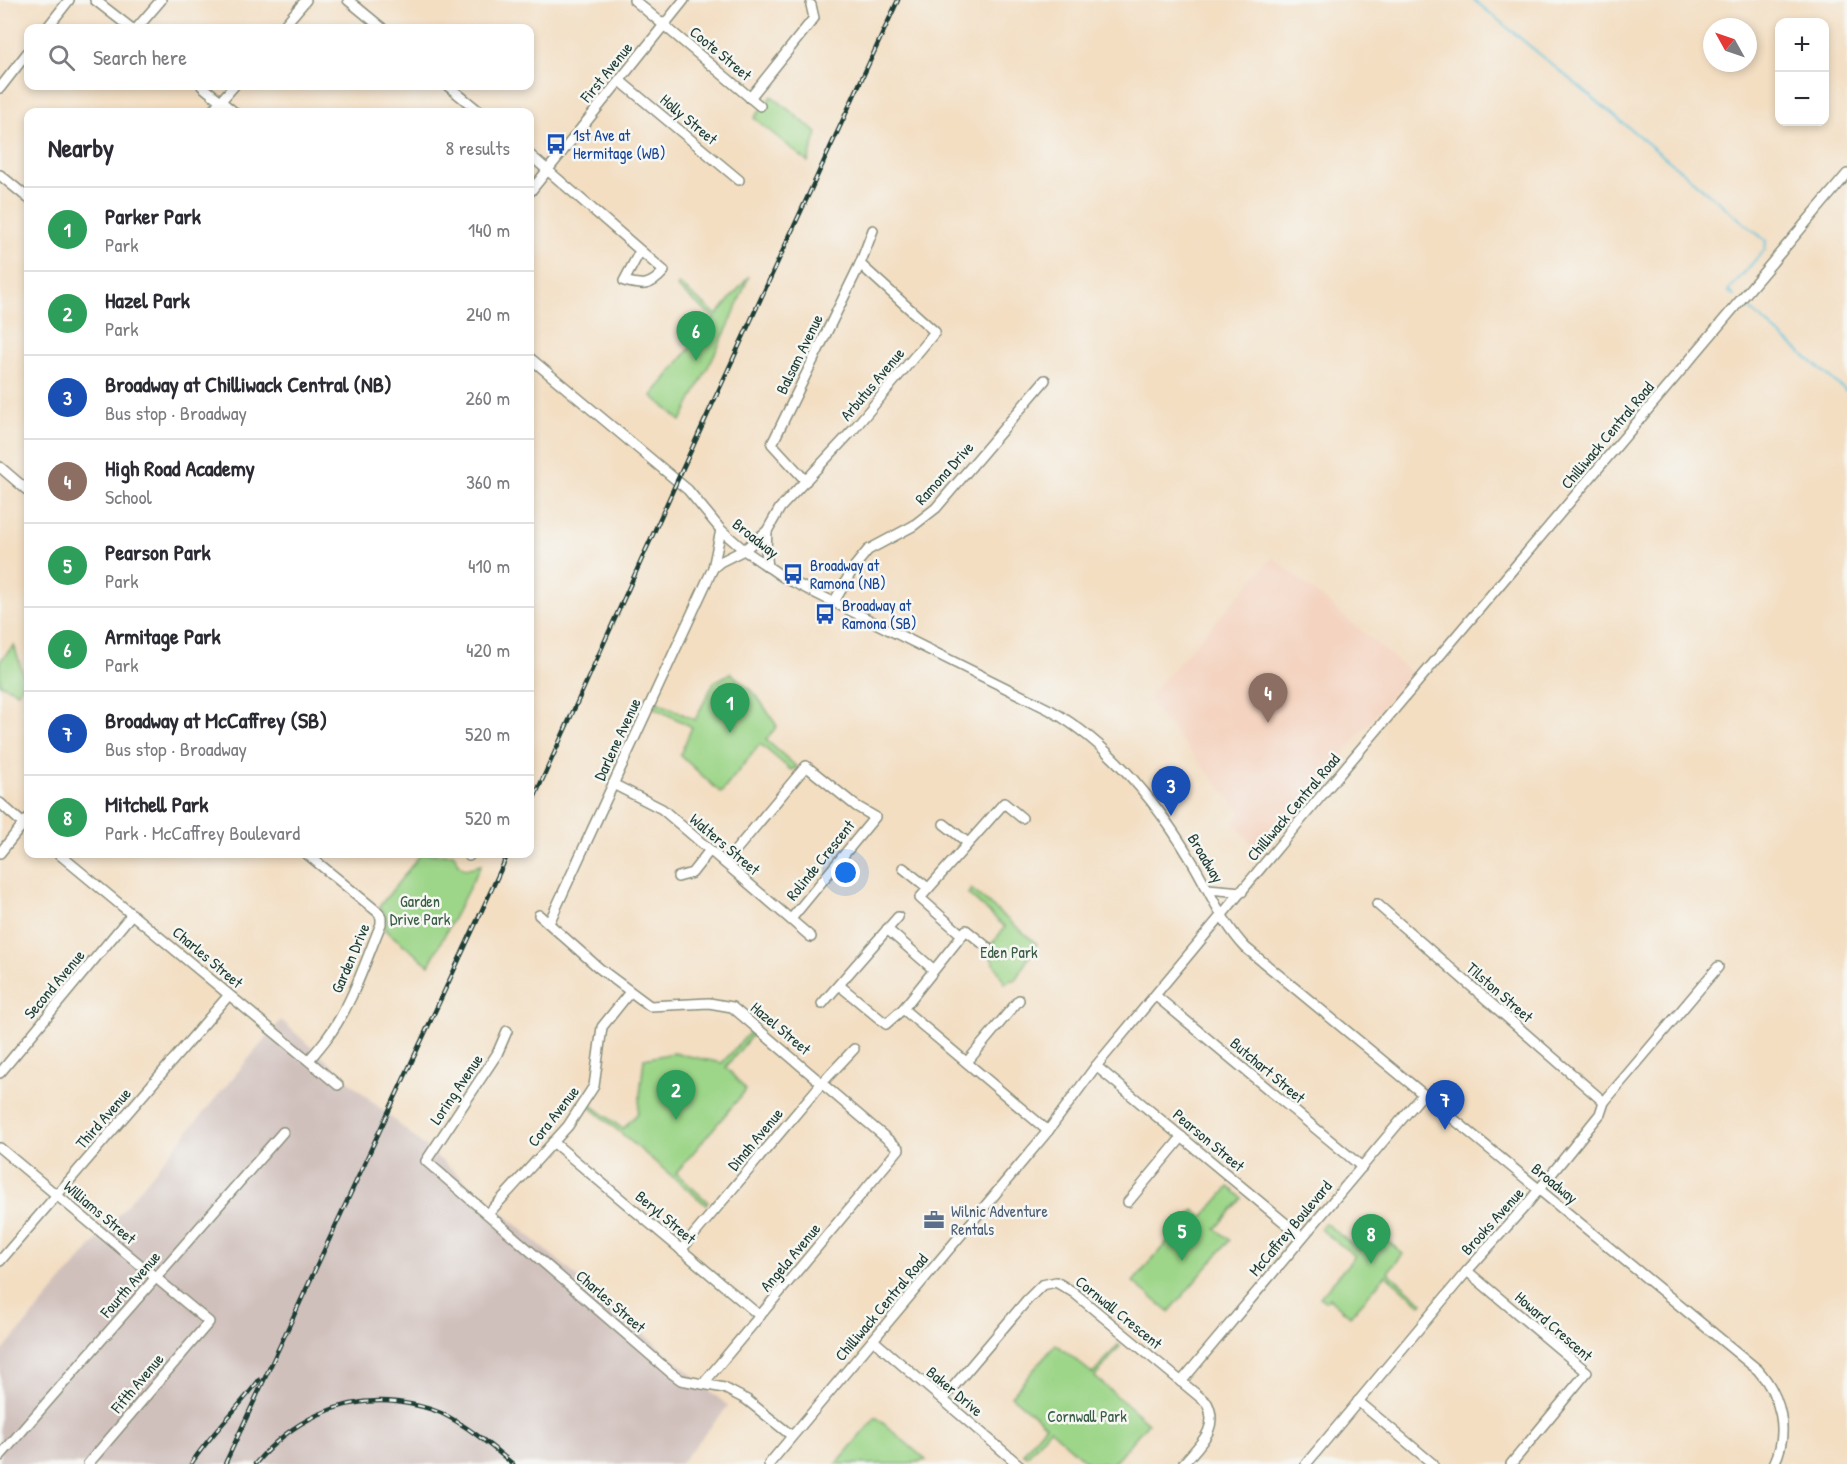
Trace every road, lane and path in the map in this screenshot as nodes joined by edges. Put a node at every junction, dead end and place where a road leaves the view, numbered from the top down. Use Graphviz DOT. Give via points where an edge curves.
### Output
graph roads {
  1 [pos="69,0"];
  2 [pos="95,0"];
  3 [pos="161,0"];
  4 [pos="306,0"];
  5 [pos="348,0"];
  6 [pos="634,0"];
  7 [pos="684,0"];
  8 [pos="811,5"];
  9 [pos="50,24"];
  10 [pos="126,24"];
  11 [pos="140,24"];
  12 [pos="285,24"];
  13 [pos="377,24"];
  14 [pos="664,25"];
  15 [pos="24,57"];
  16 [pos="619,80"];
  17 [pos="0,88"];
  18 [pos="207,90"];
  19 [pos="230,90"];
  20 [pos="453,90"];
  21 [pos="750,98"];
  22 [pos="220,101"];
  23 [pos="760,106"];
  24 [pos="214,108"];
  25 [pos="229,108"];
  26 [pos="475,108"];
  27 [pos="534,158"];
  28 [pos="548,170"];
  29 [pos="1847,174"];
  30 [pos="0,175"];
  31 [pos="739,180"];
  32 [pos="534,187"];
  33 [pos="24,195"];
  34 [pos="873,230"];
  35 [pos="640,250"];
  36 [pos="860,264"];
  37 [pos="534,361"];
  38 [pos="1045,380"];
  39 [pos="0,467"];
  40 [pos="806,481"];
  41 [pos="24,488"];
  42 [pos="721,530"];
  43 [pos="767,531"];
  44 [pos="744,550"];
  45 [pos="768,567"];
  46 [pos="713,568"];
  47 [pos="834,602"];
  48 [pos="613,784"];
  49 [pos="0,803"];
  50 [pos="1022,818"];
  51 [pos="24,821"];
  52 [pos="944,824"];
  53 [pos="24,826"];
  54 [pos="968,843"];
  55 [pos="710,850"];
  56 [pos="0,853"];
  57 [pos="64,858"];
  58 [pos="312,858"];
  59 [pos="725,863"];
  60 [pos="903,868"];
  61 [pos="678,877"];
  62 [pos="928,888"];
  63 [pos="1208,890"];
  64 [pos="1242,892"];
  65 [pos="1377,904"];
  66 [pos="132,914"];
  67 [pos="539,915"];
  68 [pos="1222,916"];
  69 [pos="898,917"];
  70 [pos="791,919"];
  71 [pos="549,923"];
  72 [pos="887,929"];
  73 [pos="962,935"];
  74 [pos="811,937"];
  75 [pos="987,947"];
  76 [pos="1718,967"];
  77 [pos="933,969"];
  78 [pos="839,985"];
  79 [pos="630,992"];
  80 [pos="229,995"];
  81 [pos="1156,996"];
  82 [pos="1020,1000"];
  83 [pos="822,1004"];
  84 [pos="903,1009"];
  85 [pos="507,1031"];
  86 [pos="854,1049"];
  87 [pos="309,1060"];
  88 [pos="967,1062"];
  89 [pos="1096,1066"];
  90 [pos="0,1073"];
  91 [pos="822,1083"];
  92 [pos="338,1084"];
  93 [pos="1423,1094"];
  94 [pos="1604,1102"];
  95 [pos="1048,1131"];
  96 [pos="283,1132"];
  97 [pos="1182,1137"];
  98 [pos="553,1142"];
  99 [pos="0,1148"];
  100 [pos="900,1149"];
  101 [pos="426,1161"];
  102 [pos="1362,1167"];
  103 [pos="1539,1190"];
  104 [pos="57,1195"];
  105 [pos="1128,1202"];
  106 [pos="488,1214"];
  107 [pos="1302,1237"];
  108 [pos="681,1250"];
  109 [pos="0,1261"];
  110 [pos="1467,1271"];
  111 [pos="156,1277"];
  112 [pos="760,1316"];
  113 [pos="209,1322"];
  114 [pos="873,1340"];
  115 [pos="1181,1382"];
  116 [pos="703,1384"];
  117 [pos="943,1400"];
  118 [pos="1358,1401"];
  119 [pos="792,1436"];
  120 [pos="0,1456"];
  121 [pos="88,1464"];
  122 [pos="769,1464"];
  123 [pos="1018,1464"];
  124 [pos="1183,1464"];
  125 [pos="1306,1464"];
  126 [pos="1433,1464"];
  127 [pos="1510,1464"];
  128 [pos="1774,1464"];
  1 -- 9 [label="street"];
  2 -- 10 [label="street"];
  3 -- 11 [label="street"];
  4 -- 12 [label="street"];
  5 -- 13 [label="street"];
  6 -- 14 [label="street, Coote Street"];
  7 -- 14 [label="street, First Avenue"];
  8 -- 21 [label="street" via="814,18"];
  14 -- 16 [label="street, First Avenue"];
  14 -- 21 [label="street, Coote Street"];
  15 -- 17 [label="street"];
  16 -- 28 [label="street, First Avenue"];
  16 -- 31 [label="street, Holly Street"];
  18 -- 22 [label="street"];
  19 -- 22 [label="street"];
  20 -- 26 [label="street"];
  21 -- 23 [label="street, Coote Street"];
  22 -- 24 [label="street"];
  22 -- 25 [label="street"];
  27 -- 28 [label="street"];
  28 -- 32 [label="street, First Avenue"];
  28 -- 35 [label="street"];
  29 -- 64 [label="street, Chilliwack Central Road"];
  30 -- 33 [label="street"];
  34 -- 36 [label="street, Balsam Avenue"];
  36 -- 40 [label="street, Balsam Avenue" via="772,444"];
  36 -- 40 [label="street, Arbutus Avenue" via="935,333"];
  37 -- 42 [label="street, Broadway" via="688,490"];
  38 -- 47 [label="street, Ramona Drive" via="936,508 913,526 868,550"];
  39 -- 41 [label="street"];
  40 -- 43 [label="street, Arbutus Avenue" via="780,508"];
  42 -- 44 [label="street, Broadway"];
  42 -- 46 [label="street, Darlene Avenue"];
  43 -- 44 [label="street, Arbutus Avenue"];
  43 -- 45 [label="street"];
  44 -- 45 [label="street, Broadway"];
  44 -- 46 [label="street"];
  45 -- 47 [label="street, Broadway"];
  46 -- 48 [label="street, Darlene Avenue"];
  47 -- 63 [label="street, Broadway" via="1050,710 1087,734 1152,804"];
  48 -- 55 [label="street, Walters Street" via="662,809"];
  48 -- 71 [label="street, Darlene Avenue"];
  49 -- 51 [label="street"];
  50 -- 54 [label="street" via="1004,803"];
  52 -- 54 [label="street"];
  53 -- 56 [label="street"];
  54 -- 62 [label="street"];
  55 -- 59 [label="street, Walters Street"];
  55 -- 61 [label="street" via="692,873"];
  57 -- 66 [label="street, Charles Street"];
  58 -- 87 [label="street, Garden Drive" via="379,912 381,924 342,1015"];
  59 -- 70 [label="street, Walters Street"];
  59 -- 70 [label="street, Rolinde Crescent" via="806,766 875,817"];
  60 -- 62 [label="street"];
  62 -- 73 [label="street" via="920,898"];
  63 -- 64 [label="street"];
  63 -- 68 [label="street, Broadway"];
  64 -- 68 [label="street, Chilliwack Central Road"];
  65 -- 94 [label="street, Tilston Street"];
  66 -- 80 [label="street, Charles Street"];
  66 -- 90 [label="street, Second Avenue"];
  67 -- 71 [label="street, Hazel Street"];
  68 -- 81 [label="street, Chilliwack Central Road"];
  68 -- 93 [label="street, Broadway" via="1246,948"];
  69 -- 72 [label="street"];
  70 -- 74 [label="street, Walters Street"];
  71 -- 79 [label="street, Hazel Street"];
  72 -- 77 [label="street"];
  72 -- 78 [label="street"];
  73 -- 75 [label="street" via="966,930"];
  73 -- 77 [label="street"];
  76 -- 94 [label="street, Brooks Avenue"];
  77 -- 84 [label="street"];
  78 -- 83 [label="street"];
  78 -- 84 [label="street" via="886,1024"];
  79 -- 91 [label="street, Hazel Street" via="650,1006 709,1003 732,1007"];
  79 -- 98 [label="street, Cora Avenue" via="602,1027 594,1086"];
  80 -- 87 [label="street, Charles Street"];
  80 -- 104 [label="street, Third Avenue"];
  81 -- 89 [label="street, Chilliwack Central Road"];
  81 -- 102 [label="street, Butchart Street"];
  82 -- 88 [label="street"];
  84 -- 88 [label="street"];
  85 -- 101 [label="street, Loring Avenue" via="497,1054"];
  86 -- 91 [label="street, Dinah Avenue"];
  87 -- 92 [label="street, Charles Street"];
  88 -- 95 [label="street"];
  89 -- 95 [label="street, Chilliwack Central Road"];
  89 -- 97 [label="street, Pearson Street"];
  91 -- 100 [label="street, Hazel Street"];
  91 -- 108 [label="street, Dinah Avenue"];
  93 -- 102 [label="street, McCaffrey Boulevard"];
  93 -- 103 [label="street, Broadway"];
  94 -- 103 [label="street, Brooks Avenue" via="1600,1114"];
  95 -- 114 [label="street, Chilliwack Central Road"];
  96 -- 111 [label="street, Fourth Avenue"];
  97 -- 105 [label="street"];
  97 -- 107 [label="street, Pearson Street"];
  98 -- 106 [label="street, Cora Avenue"];
  98 -- 108 [label="street, Beryl Street"];
  99 -- 104 [label="street, Williams Street"];
  100 -- 112 [label="street, Angela Avenue"];
  101 -- 106 [label="street, Charles Street"];
  102 -- 107 [label="street, McCaffrey Boulevard"];
  103 -- 110 [label="street, Brooks Avenue"];
  103 -- 128 [label="street, Broadway" via="1764,1377 1774,1392 1781,1416 1781,1444"];
  104 -- 109 [label="street, Third Avenue"];
  104 -- 111 [label="street, Williams Street"];
  106 -- 116 [label="street, Charles Street" via="670,1372 681,1380"];
  107 -- 115 [label="street, McCaffrey Boulevard"];
  108 -- 112 [label="street, Beryl Street"];
  110 -- 118 [label="street, Brooks Avenue"];
  110 -- 127 [label="street, Howard Crescent" via="1587,1372"];
  111 -- 113 [label="street, Williams Street"];
  111 -- 120 [label="street, Fourth Avenue"];
  112 -- 116 [label="street, Angela Avenue"];
  113 -- 121 [label="street, Fifth Avenue"];
  114 -- 117 [label="street, Baker Drive"];
  114 -- 119 [label="street, Chilliwack Central Road"];
  115 -- 117 [label="street, Cornwall Crescent" via="1056,1282 1042,1285 1027,1300"];
  115 -- 124 [label="street, Cornwall Crescent" via="1207,1403 1212,1414 1210,1431"];
  116 -- 119 [label="street, Charles Street" via="724,1388 747,1400"];
  117 -- 123 [label="street, Baker Drive"];
  118 -- 125 [label="street, Brooks Avenue"];
  118 -- 126 [label="street"];
  119 -- 122 [label="street, Chilliwack Central Road"];
}
